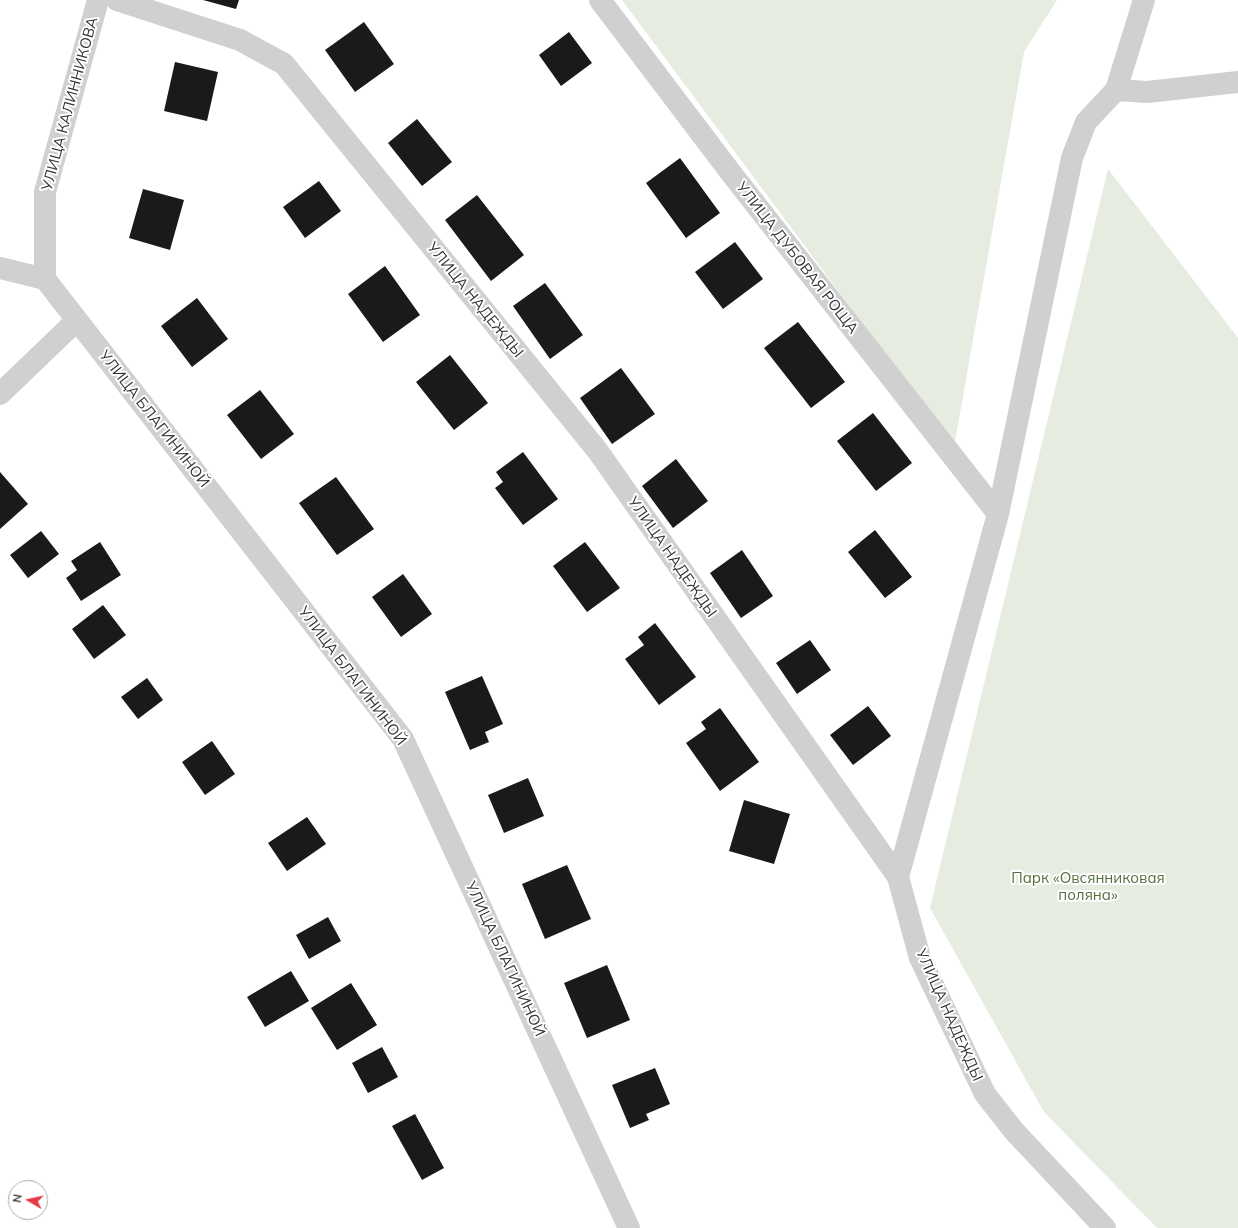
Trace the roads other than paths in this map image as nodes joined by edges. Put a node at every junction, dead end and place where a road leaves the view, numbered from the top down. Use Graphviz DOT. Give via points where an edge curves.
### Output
graph roads {
  1 [pos="98,0"];
  2 [pos="117,0"];
  3 [pos="600,0"];
  4 [pos="1144,0"];
  5 [pos="1238,82"];
  6 [pos="1116,90"];
  7 [pos="0,268"];
  8 [pos="45,279"];
  9 [pos="77,320"];
  10 [pos="0,394"];
  11 [pos="998,514"];
  12 [pos="898,877"];
  13 [pos="629,1228"];
  14 [pos="1106,1228"];
  1 -- 8 [label="street, УЛИЦА КАЛИННИКОВА" via="45,192"];
  2 -- 12 [label="street, УЛИЦА НАДЕЖДЫ" via="240,40 284,64 597,450"];
  3 -- 11 [label="street, УЛИЦА ДУБОВАЯ РОЩА" via="731,173"];
  4 -- 6 [label="street"];
  5 -- 6 [label="street" via="1147,92"];
  6 -- 11 [label="street" via="1086,122 1072,158"];
  7 -- 8 [label="street"];
  8 -- 9 [label="street, УЛИЦА БЛАГИНИНОЙ"];
  9 -- 10 [label="street"];
  9 -- 13 [label="street, УЛИЦА БЛАГИНИНОЙ" via="403,739"];
  11 -- 12 [label="street"];
  12 -- 14 [label="street, УЛИЦА НАДЕЖДЫ" via="920,958 985,1094 1014,1131"];
}
